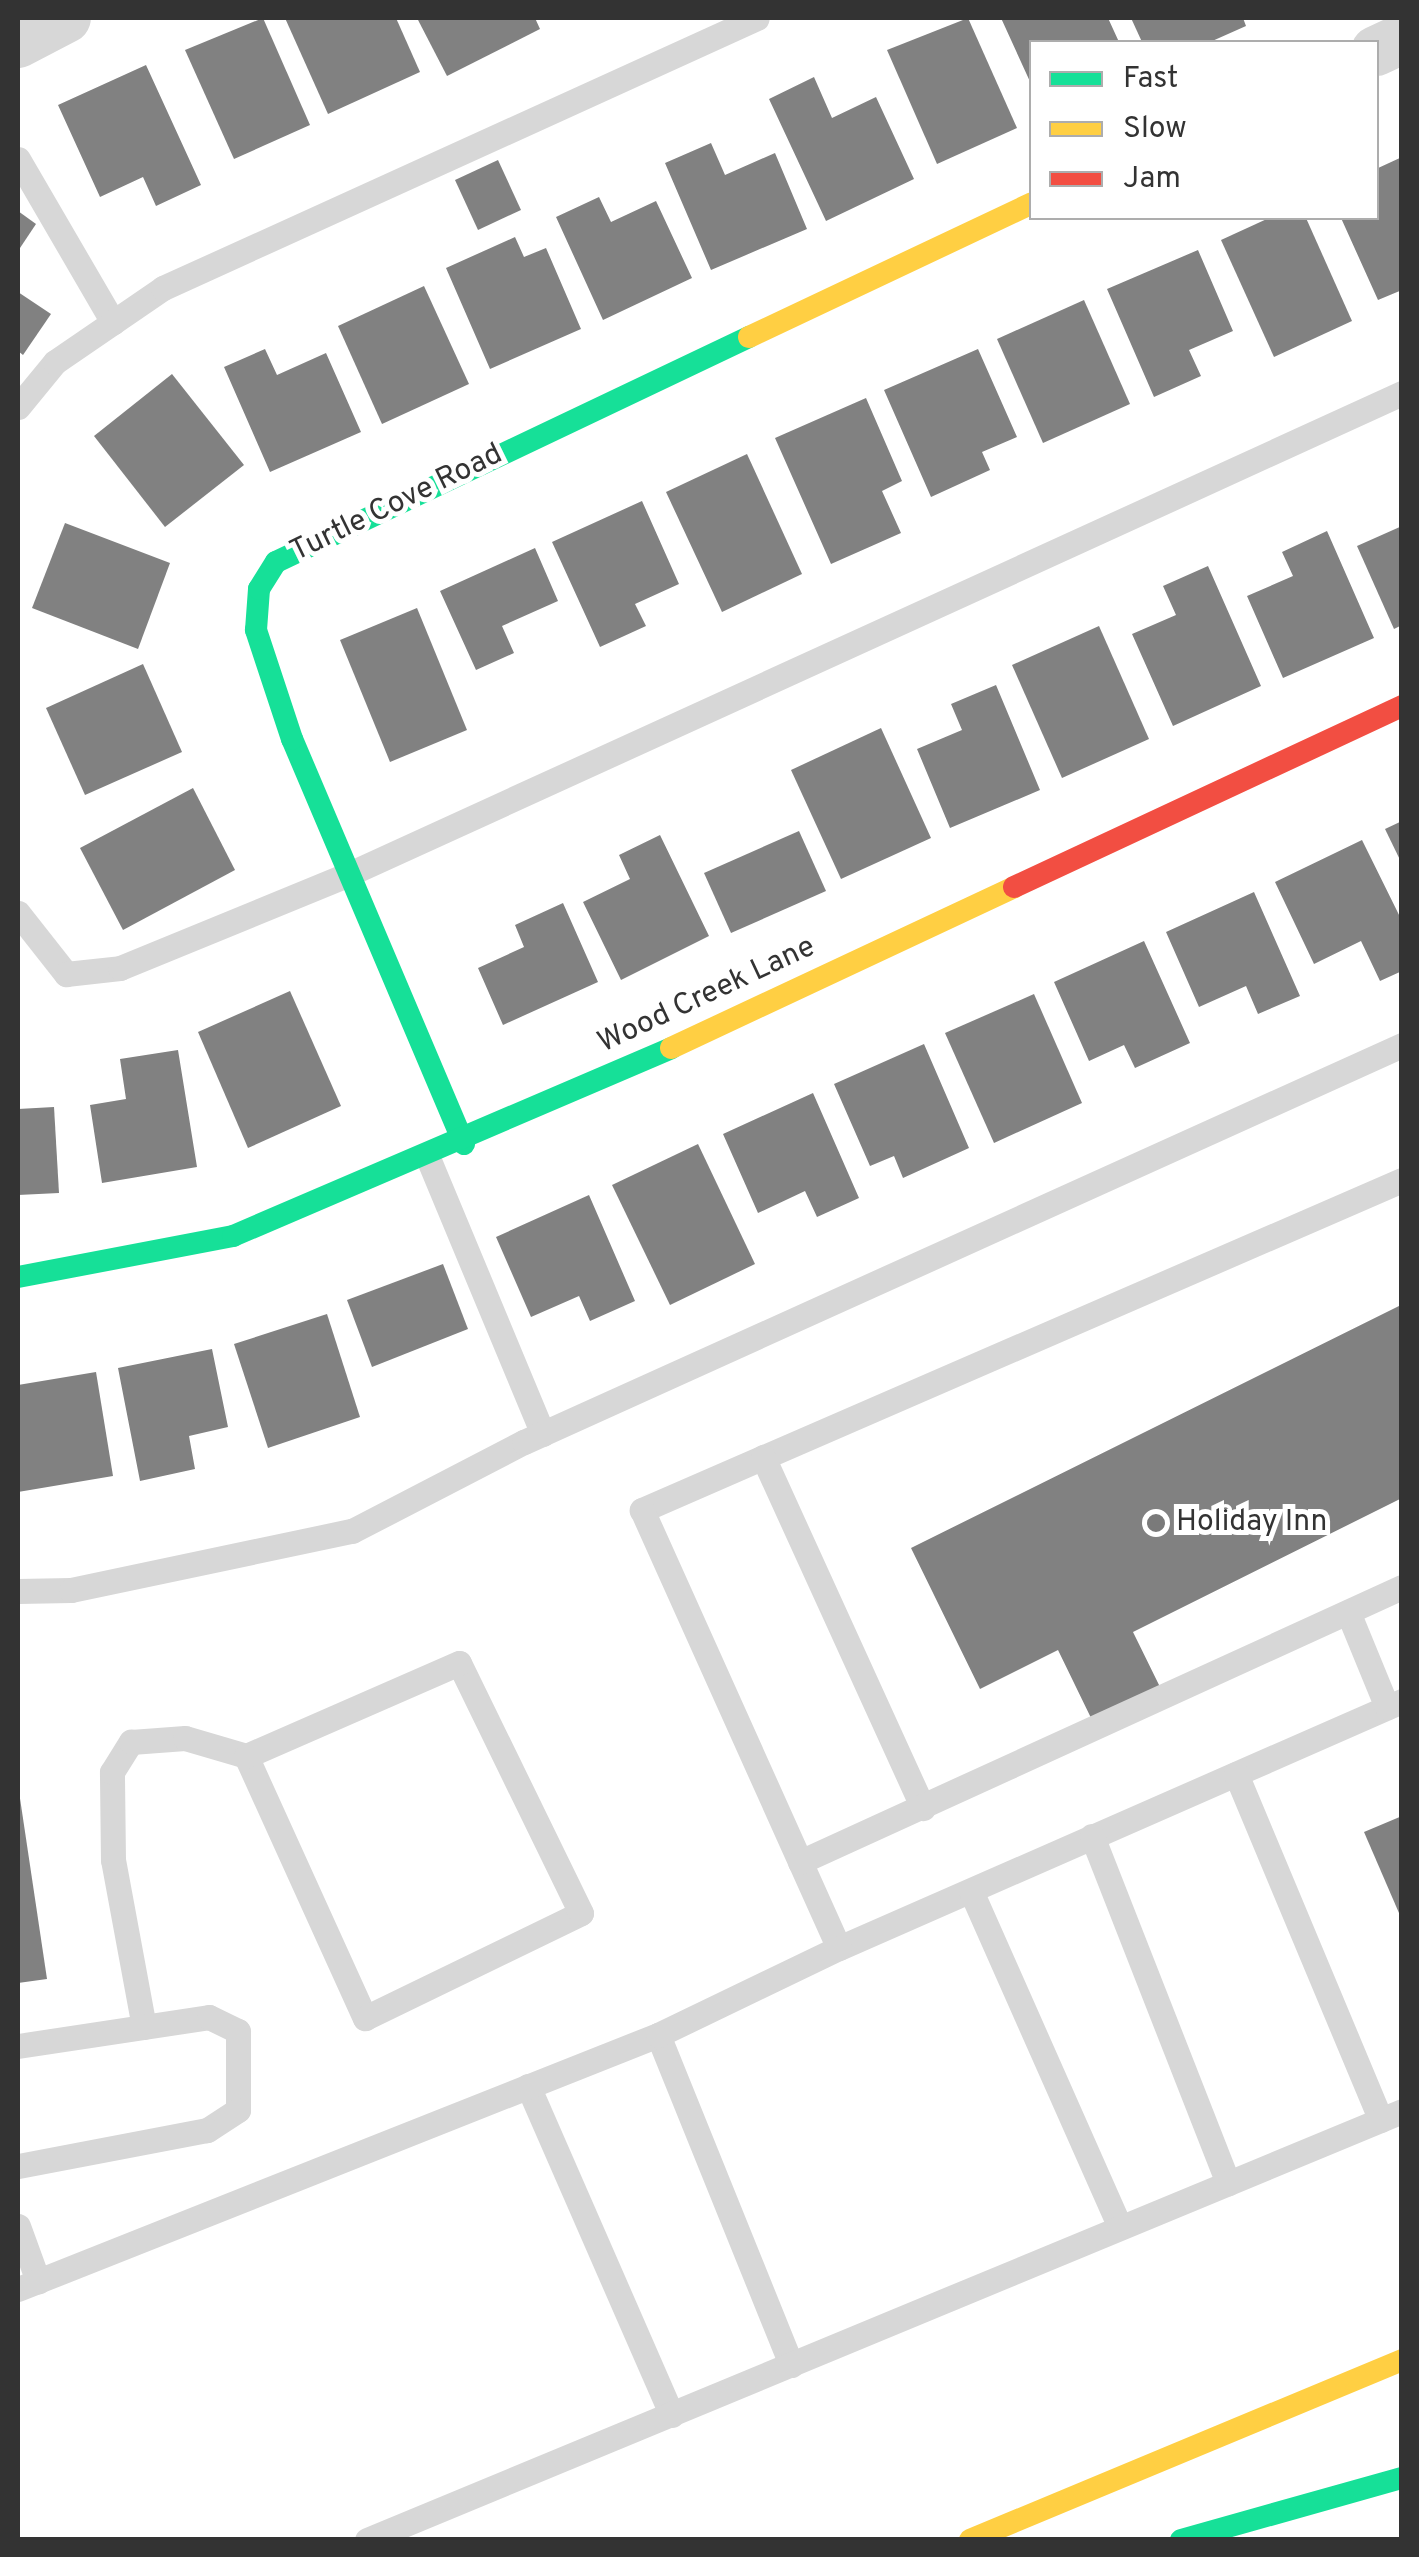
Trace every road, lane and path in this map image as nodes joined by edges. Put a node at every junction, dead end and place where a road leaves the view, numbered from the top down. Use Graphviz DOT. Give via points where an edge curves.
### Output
graph roads {
  1 [pos="66,18"];
  2 [pos="757,18"];
  3 [pos="18,43"];
  4 [pos="18,159"];
  5 [pos="1029,205"];
  6 [pos="113,322"];
  7 [pos="1402,393"];
  8 [pos="18,407"];
  9 [pos="1402,706"];
  10 [pos="349,874"];
  11 [pos="18,913"];
  12 [pos="1402,1045"];
  13 [pos="464,1144"];
  14 [pos="428,1158"];
  15 [pos="1399,1189"];
  16 [pos="18,1277"];
  17 [pos="543,1434"];
  18 [pos="764,1458"];
  19 [pos="1402,1586"];
  20 [pos="18,1591"];
  21 [pos="1348,1612"];
  22 [pos="1394,1704"];
  23 [pos="246,1756"];
  24 [pos="1236,1774"];
  25 [pos="924,1808"];
  26 [pos="1092,1836"];
  27 [pos="800,1862"];
  28 [pos="971,1890"];
  29 [pos="839,1948"];
  30 [pos="144,2027"];
  31 [pos="658,2036"];
  32 [pos="18,2046"];
  33 [pos="528,2086"];
  34 [pos="1392,2116"];
  35 [pos="18,2166"];
  36 [pos="1228,2183"];
  37 [pos="18,2226"];
  38 [pos="1120,2228"];
  39 [pos="28,2285"];
  40 [pos="1402,2360"];
  41 [pos="791,2365"];
  42 [pos="672,2414"];
  43 [pos="1402,2478"];
  44 [pos="367,2540"];
  45 [pos="970,2540"];
  46 [pos="1181,2540"];
  1 -- 3 [label="street"];
  2 -- 6 [label="lane" via="163,288"];
  4 -- 6 [label="lane"];
  5 -- 10 [label="main road, Turtle Cove Road" via="276,562 258,589 256,630"];
  6 -- 8 [label="lane" via="56,362"];
  7 -- 10 [label="lane"];
  9 -- 13 [label="main road, Wood Creek Lane"];
  10 -- 11 [label="lane" via="102,970 66,974"];
  10 -- 13 [label="main road, Turtle Cove Road"];
  12 -- 17 [label="lane"];
  13 -- 14 [label="main road, Wood Creek Lane"];
  14 -- 16 [label="main road, Wood Creek Lane" via="232,1236"];
  14 -- 17 [label="lane"];
  15 -- 18 [label="lane"];
  17 -- 20 [label="lane" via="352,1531 71,1590"];
  18 -- 25 [label="lane"];
  18 -- 27 [label="lane" via="642,1510"];
  19 -- 21 [label="lane"];
  21 -- 22 [label="lane"];
  21 -- 25 [label="lane"];
  22 -- 24 [label="lane"];
  23 -- 23 [label="lane" via="364,2018 581,1913 459,1664"];
  23 -- 30 [label="lane" via="185,1738 131,1742 112,1772 113,1860"];
  24 -- 26 [label="lane"];
  24 -- 34 [label="lane"];
  25 -- 27 [label="lane"];
  26 -- 28 [label="lane"];
  26 -- 36 [label="lane"];
  27 -- 29 [label="lane"];
  28 -- 29 [label="lane"];
  28 -- 38 [label="lane"];
  29 -- 31 [label="lane"];
  30 -- 32 [label="lane"];
  30 -- 35 [label="lane" via="209,2016 238,2032 238,2110 207,2130"];
  31 -- 33 [label="lane"];
  31 -- 41 [label="lane"];
  33 -- 39 [label="lane"];
  33 -- 42 [label="lane"];
  34 -- 36 [label="lane"];
  36 -- 38 [label="lane"];
  37 -- 39 [label="lane"];
  38 -- 41 [label="lane"];
  40 -- 45 [label="main road"];
  41 -- 42 [label="lane"];
  42 -- 44 [label="lane"];
  43 -- 46 [label="main road"];
}
